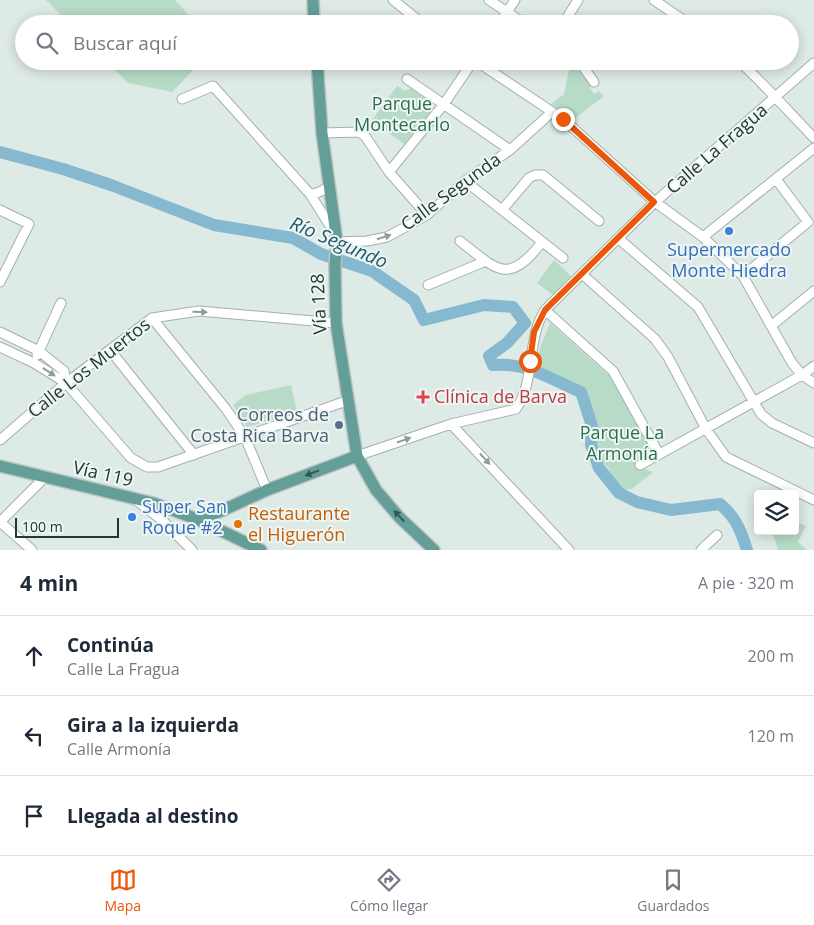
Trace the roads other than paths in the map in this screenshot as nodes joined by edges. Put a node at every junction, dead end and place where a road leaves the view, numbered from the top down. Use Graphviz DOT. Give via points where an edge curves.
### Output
graph roads {
  1 [pos="313,0"];
  2 [pos="393,0"];
  3 [pos="489,0"];
  4 [pos="515,0"];
  5 [pos="578,0"];
  6 [pos="654,0"];
  7 [pos="508,11"];
  8 [pos="314,15"];
  9 [pos="412,15"];
  10 [pos="505,15"];
  11 [pos="513,15"];
  12 [pos="568,15"];
  13 [pos="676,15"];
  14 [pos="814,63"];
  15 [pos="318,70"];
  16 [pos="468,70"];
  17 [pos="488,70"];
  18 [pos="585,70"];
  19 [pos="748,70"];
  20 [pos="407,79"];
  21 [pos="594,82"];
  22 [pos="776,97"];
  23 [pos="182,99"];
  24 [pos="444,104"];
  25 [pos="552,112"];
  26 [pos="322,133"];
  27 [pos="814,138"];
  28 [pos="814,148"];
  29 [pos="510,150"];
  30 [pos="389,172"];
  31 [pos="776,179"];
  32 [pos="465,181"];
  33 [pos="329,187"];
  34 [pos="310,194"];
  35 [pos="654,202"];
  36 [pos="0,210"];
  37 [pos="502,210"];
  38 [pos="426,215"];
  39 [pos="599,221"];
  40 [pos="703,237"];
  41 [pos="619,239"];
  42 [pos="460,240"];
  43 [pos="337,242"];
  44 [pos="542,242"];
  45 [pos="563,258"];
  46 [pos="486,261"];
  47 [pos="583,275"];
  48 [pos="1,276"];
  49 [pos="743,276"];
  50 [pos="428,285"];
  51 [pos="814,291"];
  52 [pos="61,303"];
  53 [pos="545,310"];
  54 [pos="152,318"];
  55 [pos="336,323"];
  56 [pos="771,326"];
  57 [pos="0,332"];
  58 [pos="0,347"];
  59 [pos="39,350"];
  60 [pos="110,350"];
  61 [pos="34,363"];
  62 [pos="814,366"];
  63 [pos="802,375"];
  64 [pos="814,382"];
  65 [pos="66,383"];
  66 [pos="349,400"];
  67 [pos="752,402"];
  68 [pos="452,424"];
  69 [pos="706,429"];
  70 [pos="245,437"];
  71 [pos="0,440"];
  72 [pos="814,442"];
  73 [pos="659,454"];
  74 [pos="194,455"];
  75 [pos="357,456"];
  76 [pos="0,466"];
  77 [pos="640,466"];
  78 [pos="44,478"];
  79 [pos="267,490"];
  80 [pos="134,499"];
  81 [pos="814,500"];
  82 [pos="168,508"];
  83 [pos="219,512"];
  84 [pos="198,519"];
  85 [pos="164,521"];
  86 [pos="0,522"];
  87 [pos="216,530"];
  88 [pos="717,535"];
  89 [pos="32,550"];
  90 [pos="191,550"];
  91 [pos="261,550"];
  92 [pos="434,550"];
  93 [pos="569,550"];
  94 [pos="701,550"];
  1 -- 8 [label="main road"];
  2 -- 9 [label="street"];
  3 -- 7 [label="street"];
  4 -- 7 [label="street"];
  5 -- 12 [label="street"];
  6 -- 13 [label="street"];
  7 -- 10 [label="street"];
  7 -- 11 [label="street"];
  14 -- 22 [label="street, Calle La Fragua"];
  15 -- 26 [label="main road, Vía 128"];
  16 -- 24 [label="street"];
  17 -- 25 [label="street"];
  18 -- 21 [label="street"];
  19 -- 22 [label="street"];
  20 -- 24 [label="street"];
  22 -- 27 [label="street"];
  22 -- 35 [label="street, Calle La Fragua"];
  23 -- 34 [label="street" via="213,86"];
  24 -- 29 [label="street"];
  24 -- 30 [label="street"];
  25 -- 29 [label="street, Calle Segunda"];
  25 -- 35 [label="street"];
  26 -- 30 [label="street" via="359,132"];
  26 -- 33 [label="main road, Vía 128"];
  28 -- 31 [label="street"];
  29 -- 32 [label="street, Calle Segunda"];
  30 -- 38 [label="street"];
  31 -- 40 [label="street"];
  31 -- 49 [label="street" via="808,222"];
  32 -- 37 [label="street"];
  32 -- 38 [label="street, Calle Segunda"];
  33 -- 34 [label="street"];
  33 -- 43 [label="main road, Vía 128"];
  34 -- 43 [label="street"];
  35 -- 40 [label="street"];
  35 -- 41 [label="street, Calle La Fragua"];
  36 -- 48 [label="street" via="30,224"];
  37 -- 39 [label="street, Calle Segunda" via="529,178 542,175"];
  37 -- 44 [label="street"];
  43 -- 38 [label="street, Calle Segunda, one-way" via="387,237"];
  40 -- 49 [label="street"];
  41 -- 47 [label="street, Calle La Fragua"];
  41 -- 67 [label="street" via="698,307"];
  42 -- 46 [label="street"];
  43 -- 55 [label="main road, Vía 128"];
  44 -- 45 [label="street"];
  44 -- 46 [label="street" via="528,259 514,268 500,269"];
  46 -- 50 [label="street"];
  47 -- 53 [label="street, Calle La Fragua"];
  47 -- 69 [label="street" via="655,339"];
  49 -- 56 [label="street"];
  51 -- 56 [label="street"];
  52 -- 59 [label="street"];
  53 -- 68 [label="street, Calle La Fragua" via="534,332 528,378 516,409"];
  53 -- 73 [label="street" via="613,371"];
  54 -- 55 [label="street, Calle Los Muertos, one-way" via="199,311"];
  54 -- 60 [label="street, Calle Los Muertos"];
  54 -- 70 [label="street"];
  55 -- 66 [label="main road, Vía 128"];
  56 -- 63 [label="street"];
  57 -- 59 [label="street"];
  58 -- 61 [label="street"];
  59 -- 61 [label="street"];
  59 -- 65 [label="street" via="64,371"];
  60 -- 65 [label="street, Calle Los Muertos"];
  60 -- 74 [label="street"];
  61 -- 65 [label="street, one-way"];
  62 -- 63 [label="street"];
  63 -- 64 [label="street"];
  63 -- 67 [label="street"];
  65 -- 71 [label="street, Calle Los Muertos"];
  65 -- 74 [label="street" via="131,458 147,468"];
  66 -- 70 [label="street"];
  66 -- 75 [label="main road, Vía 128"];
  67 -- 69 [label="street"];
  67 -- 72 [label="street" via="772,423"];
  75 -- 68 [label="street, one-way"];
  68 -- 93 [label="street, one-way"];
  69 -- 73 [label="street"];
  69 -- 81 [label="street" via="726,457"];
  70 -- 74 [label="street"];
  70 -- 79 [label="street"];
  73 -- 77 [label="street"];
  75 -- 79 [label="main road, one-way"];
  92 -- 75 [label="main road, one-way" via="376,490"];
  76 -- 78 [label="main road, Vía 119"];
  78 -- 80 [label="main road, Vía 119"];
  78 -- 86 [label="street"];
  79 -- 83 [label="main road"];
  80 -- 82 [label="main road, Vía 119"];
  80 -- 85 [label="street"];
  82 -- 84 [label="main road, Vía 119"];
  82 -- 85 [label="street" via="163,515"];
  83 -- 84 [label="main road"];
  83 -- 87 [label="main road" via="212,521"];
  84 -- 87 [label="main road, Vía 119"];
  85 -- 90 [label="street"];
  86 -- 89 [label="street"];
  87 -- 91 [label="main road, Vía 119"];
  88 -- 94 [label="street"];
}
